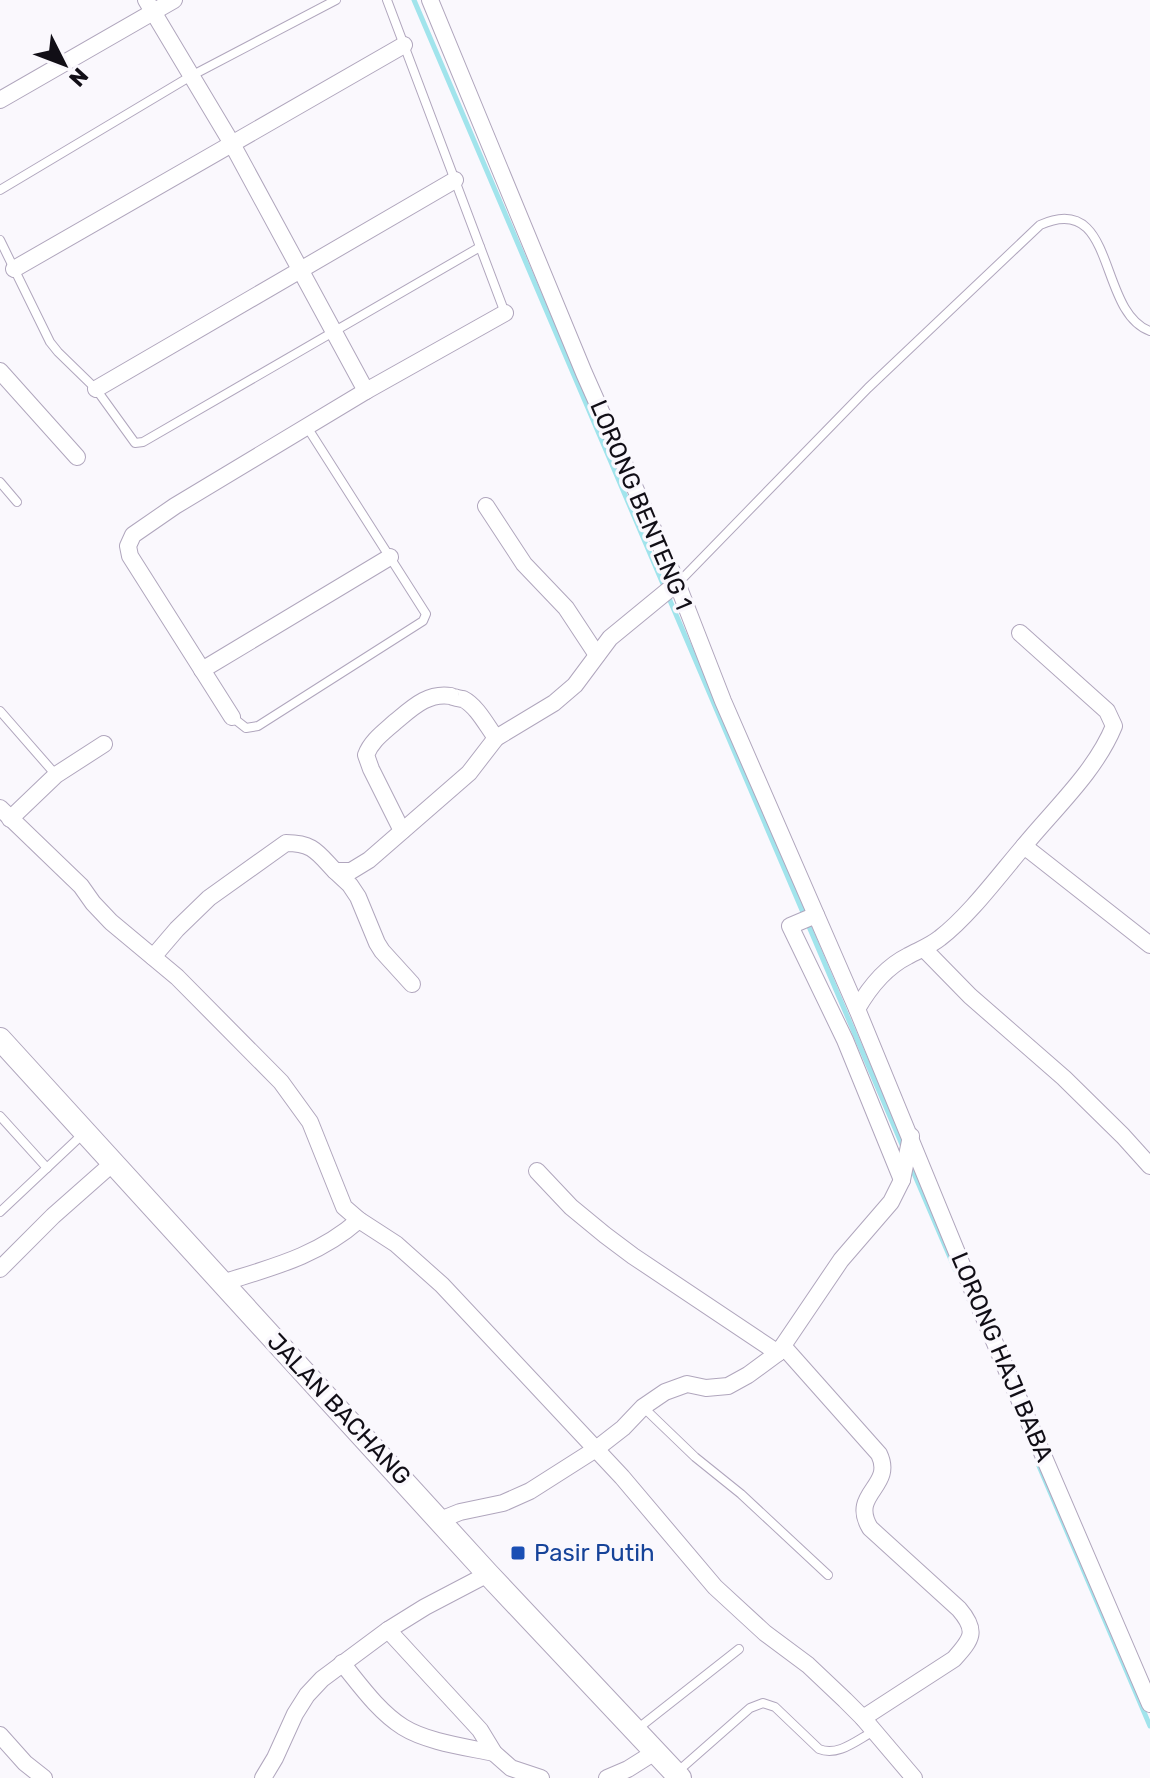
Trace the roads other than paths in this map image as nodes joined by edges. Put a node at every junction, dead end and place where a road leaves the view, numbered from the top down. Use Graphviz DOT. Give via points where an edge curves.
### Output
graph roads {
  1 [pos="174,0"];
  2 [pos="336,0"];
  3 [pos="387,0"];
  4 [pos="430,0"];
  5 [pos="149,6"];
  6 [pos="404,45"];
  7 [pos="191,76"];
  8 [pos="0,100"];
  9 [pos="232,144"];
  10 [pos="455,180"];
  11 [pos="0,190"];
  12 [pos="0,240"];
  13 [pos="480,247"];
  14 [pos="14,269"];
  15 [pos="301,270"];
  16 [pos="505,313"];
  17 [pos="334,331"];
  18 [pos="1150,331"];
  19 [pos="1,375"];
  20 [pos="96,389"];
  21 [pos="366,391"];
  22 [pos="307,427"];
  23 [pos="77,457"];
  24 [pos="0,482"];
  25 [pos="17,502"];
  26 [pos="486,506"];
  27 [pos="390,557"];
  28 [pos="674,586"];
  29 [pos="1020,633"];
  30 [pos="597,655"];
  31 [pos="202,670"];
  32 [pos="0,711"];
  33 [pos="232,717"];
  34 [pos="496,738"];
  35 [pos="104,744"];
  36 [pos="56,775"];
  37 [pos="5,813"];
  38 [pos="402,831"];
  39 [pos="1024,846"];
  40 [pos="335,871"];
  41 [pos="809,918"];
  42 [pos="1150,945"];
  43 [pos="924,949"];
  44 [pos="153,957"];
  45 [pos="412,984"];
  46 [pos="857,1009"];
  47 [pos="0,1039"];
  48 [pos="0,1116"];
  49 [pos="85,1132"];
  50 [pos="909,1142"];
  51 [pos="113,1163"];
  52 [pos="1150,1166"];
  53 [pos="47,1168"];
  54 [pos="537,1171"];
  55 [pos="903,1176"];
  56 [pos="0,1212"];
  57 [pos="359,1220"];
  58 [pos="0,1269"];
  59 [pos="222,1283"];
  60 [pos="780,1350"];
  61 [pos="643,1407"];
  62 [pos="596,1449"];
  63 [pos="440,1520"];
  64 [pos="488,1574"];
  65 [pos="828,1575"];
  66 [pos="388,1630"];
  67 [pos="739,1649"];
  68 [pos="342,1663"];
  69 [pos="1150,1704"];
  70 [pos="868,1724"];
  71 [pos="635,1731"];
  72 [pos="0,1735"];
  73 [pos="655,1752"];
  74 [pos="494,1753"];
  75 [pos="510,1773"];
  76 [pos="678,1776"];
  77 [pos="44,1778"];
  78 [pos="263,1778"];
  79 [pos="541,1778"];
  80 [pos="607,1778"];
  81 [pos="914,1778"];
  1 -- 5 [label="street"];
  2 -- 7 [label="lane"];
  3 -- 6 [label="lane"];
  4 -- 28 [label="street, LORONG BENTENG 1"];
  5 -- 7 [label="street"];
  5 -- 8 [label="street"];
  6 -- 9 [label="street"];
  6 -- 10 [label="lane"];
  7 -- 9 [label="street"];
  7 -- 11 [label="lane"];
  9 -- 14 [label="street"];
  9 -- 15 [label="street"];
  10 -- 13 [label="lane"];
  10 -- 15 [label="street"];
  12 -- 14 [label="lane"];
  13 -- 16 [label="lane"];
  13 -- 17 [label="lane"];
  14 -- 20 [label="lane" via="50,342"];
  15 -- 17 [label="street"];
  15 -- 20 [label="street"];
  16 -- 21 [label="street"];
  17 -- 20 [label="lane" via="143,442 135,443"];
  17 -- 21 [label="street"];
  18 -- 28 [label="lane" via="1120,299 1093,233 1070,220 1040,225 868,388"];
  19 -- 23 [label="street"];
  21 -- 22 [label="street"];
  22 -- 27 [label="lane"];
  22 -- 31 [label="street" via="175,506 133,535 128,546"];
  24 -- 25 [label="lane"];
  26 -- 30 [label="street" via="524,564 566,608"];
  27 -- 31 [label="street"];
  27 -- 33 [label="lane" via="426,614 423,621 258,726 246,728"];
  28 -- 30 [label="street"];
  28 -- 41 [label="street, LORONG BENTENG 1"];
  29 -- 39 [label="street" via="1107,711 1114,726 1083,777"];
  30 -- 34 [label="street" via="554,703"];
  31 -- 33 [label="street"];
  32 -- 36 [label="lane"];
  34 -- 38 [label="street" via="469,773"];
  34 -- 38 [label="street" via="463,699 443,695 414,706 369,746 371,769"];
  35 -- 36 [label="street"];
  36 -- 37 [label="street"];
  37 -- 44 [label="street" via="111,922"];
  38 -- 40 [label="street" via="351,871"];
  39 -- 42 [label="street"];
  39 -- 43 [label="street" via="955,925"];
  40 -- 44 [label="street" via="302,843 286,843 209,898"];
  40 -- 45 [label="street" via="358,897 382,951"];
  41 -- 46 [label="street, LORONG BENTENG 1"];
  41 -- 55 [label="street" via="790,926"];
  43 -- 46 [label="street" via="889,968"];
  43 -- 52 [label="street"];
  44 -- 57 [label="street" via="281,1082 310,1122 344,1207"];
  46 -- 50 [label="street, LORONG HAJI BABA"];
  47 -- 49 [label="street, JALAN BACHANG"];
  48 -- 53 [label="lane"];
  49 -- 51 [label="street, JALAN BACHANG"];
  49 -- 53 [label="lane"];
  50 -- 55 [label="street"];
  50 -- 69 [label="street, LORONG HAJI BABA"];
  51 -- 58 [label="street"];
  51 -- 59 [label="street, JALAN BACHANG"];
  53 -- 56 [label="lane"];
  54 -- 60 [label="street" via="571,1207 633,1256"];
  55 -- 60 [label="street" via="891,1202 841,1260"];
  57 -- 59 [label="street" via="292,1262"];
  57 -- 62 [label="street" via="442,1285"];
  59 -- 63 [label="street, JALAN BACHANG"];
  60 -- 61 [label="street" via="728,1386 687,1384"];
  60 -- 70 [label="street" via="879,1454 883,1470 863,1514 870,1528 969,1620 971,1633 954,1659"];
  61 -- 62 [label="street"];
  61 -- 65 [label="lane"];
  62 -- 63 [label="street" via="517,1497"];
  62 -- 70 [label="street" via="715,1587"];
  63 -- 64 [label="street, JALAN BACHANG"];
  64 -- 66 [label="street"];
  64 -- 71 [label="street, JALAN BACHANG"];
  66 -- 68 [label="street"];
  66 -- 74 [label="street" via="480,1730"];
  67 -- 71 [label="lane"];
  68 -- 74 [label="street" via="402,1726"];
  68 -- 78 [label="street" via="307,1695"];
  70 -- 76 [label="lane" via="838,1751 828,1753 775,1707 763,1703 750,1708"];
  70 -- 81 [label="street"];
  71 -- 73 [label="street, JALAN BACHANG"];
  72 -- 77 [label="street"];
  73 -- 76 [label="street, JALAN BACHANG"];
  73 -- 80 [label="street"];
  74 -- 75 [label="street"];
  75 -- 79 [label="street"];
}
